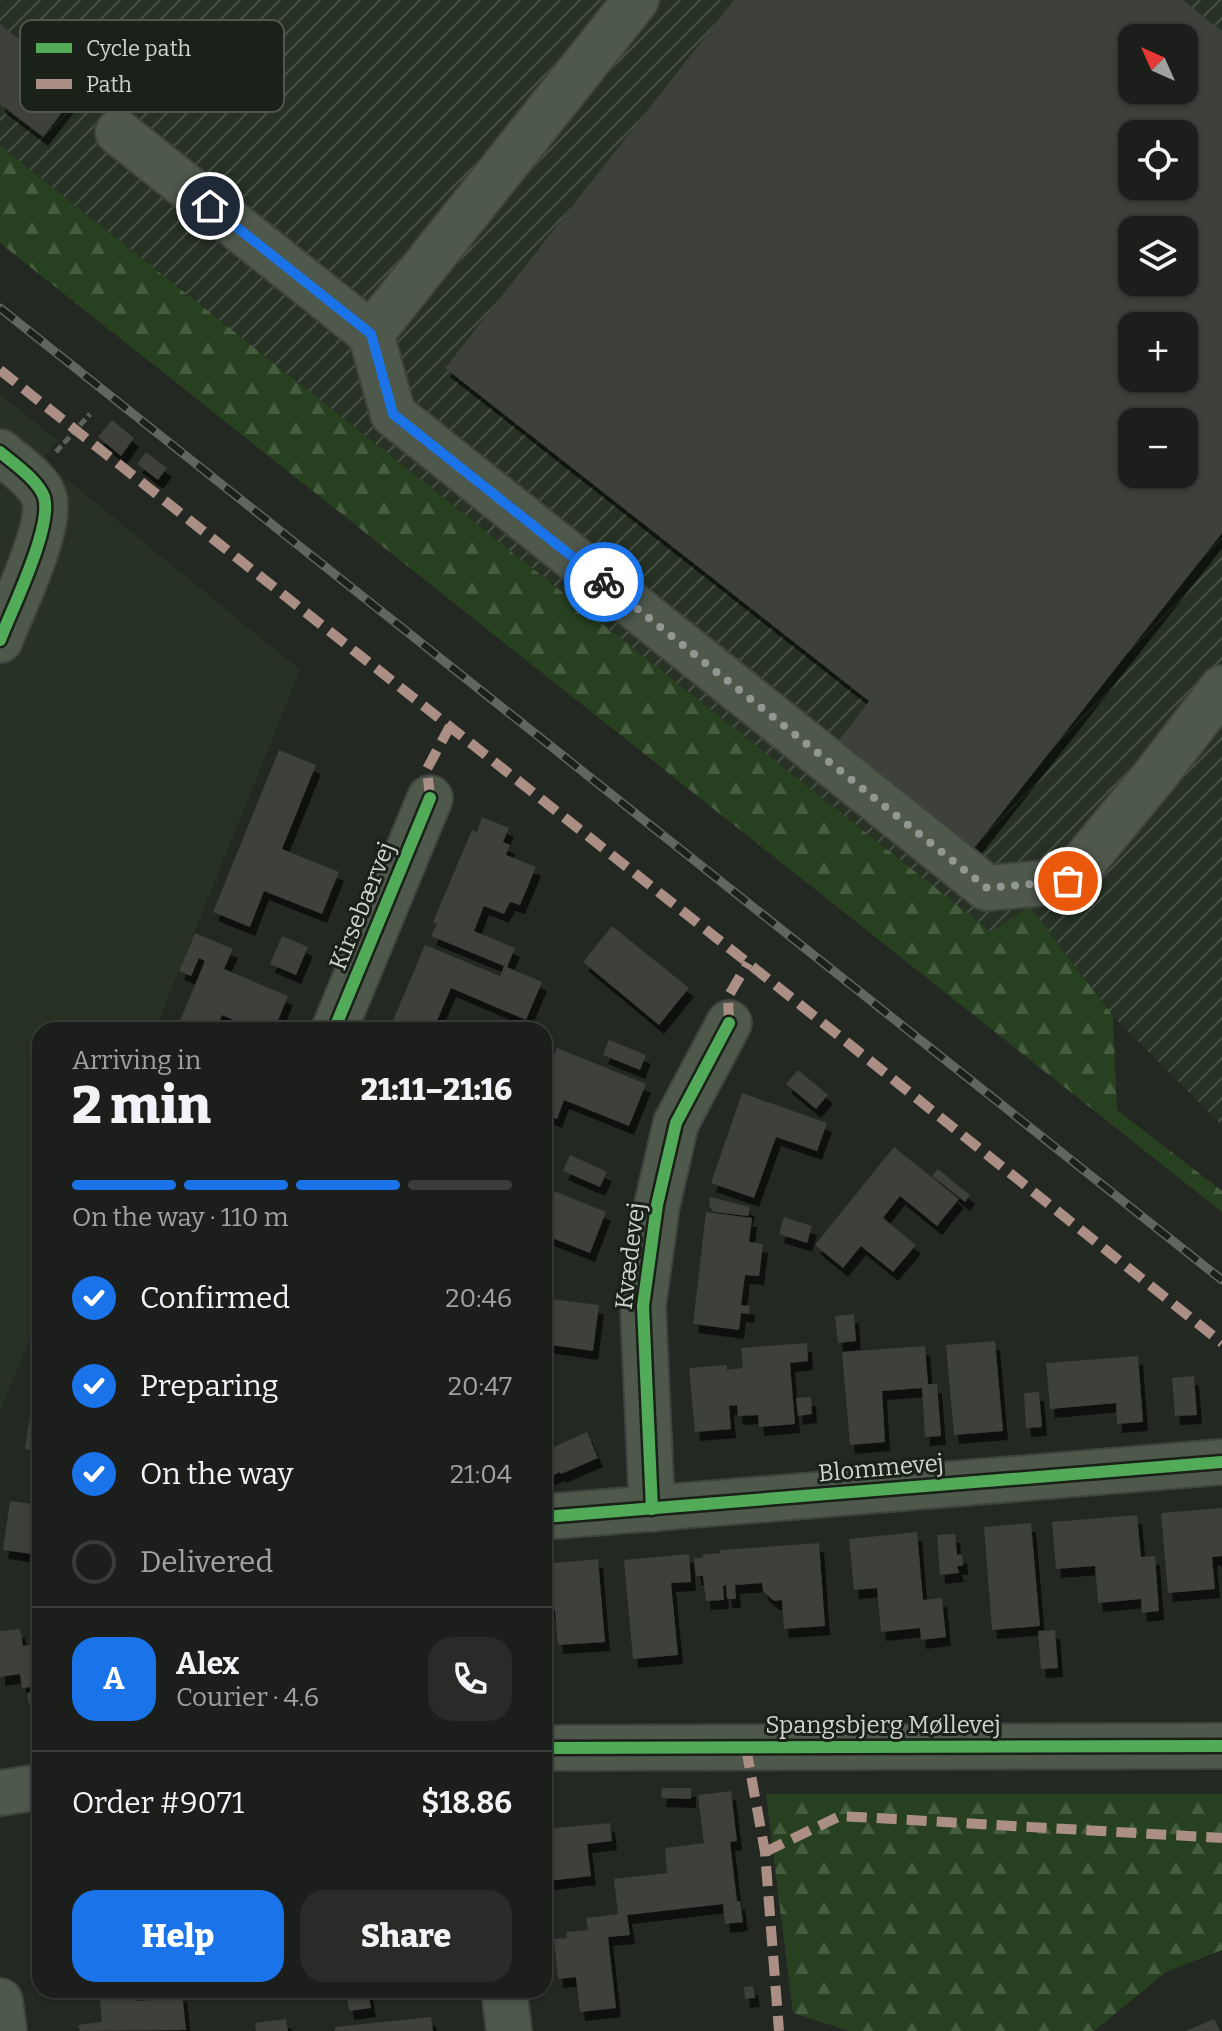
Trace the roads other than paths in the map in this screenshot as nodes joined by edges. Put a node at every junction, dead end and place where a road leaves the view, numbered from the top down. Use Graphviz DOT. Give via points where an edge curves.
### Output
graph roads {
  1 [pos="636,0"];
  2 [pos="118,132"];
  3 [pos="371,334"];
  4 [pos="16,466"];
  5 [pos="12,574"];
  6 [pos="0,640"];
  7 [pos="1222,688"];
  8 [pos="430,798"];
  9 [pos="337,1022"];
  10 [pos="729,1023"];
  11 [pos="1222,1462"];
  12 [pos="652,1509"];
  13 [pos="552,1516"];
  14 [pos="1222,1746"];
  15 [pos="552,1748"];
  16 [pos="32,1788"];
  17 [pos="0,1793"];
  18 [pos="505,1998"];
  19 [pos="0,2001"];
  20 [pos="4,2031"];
  21 [pos="509,2031"];
  1 -- 3 [label="street"];
  2 -- 3 [label="street"];
  3 -- 7 [label="street" via="393,414 987,888 1068,881"];
  4 -- 5 [label="street" via="44,496 45,525"];
  5 -- 6 [label="street"];
  8 -- 9 [label="street, Kirsebærvej"];
  10 -- 12 [label="street, Kvædevej" via="676,1123 657,1205 643,1306"];
  11 -- 12 [label="street, Blommevej"];
  12 -- 13 [label="street, Blommevej"];
  14 -- 15 [label="street, Spangsbjerg Møllevej"];
  16 -- 17 [label="street"];
  18 -- 21 [label="street"];
  19 -- 20 [label="street"];
}
